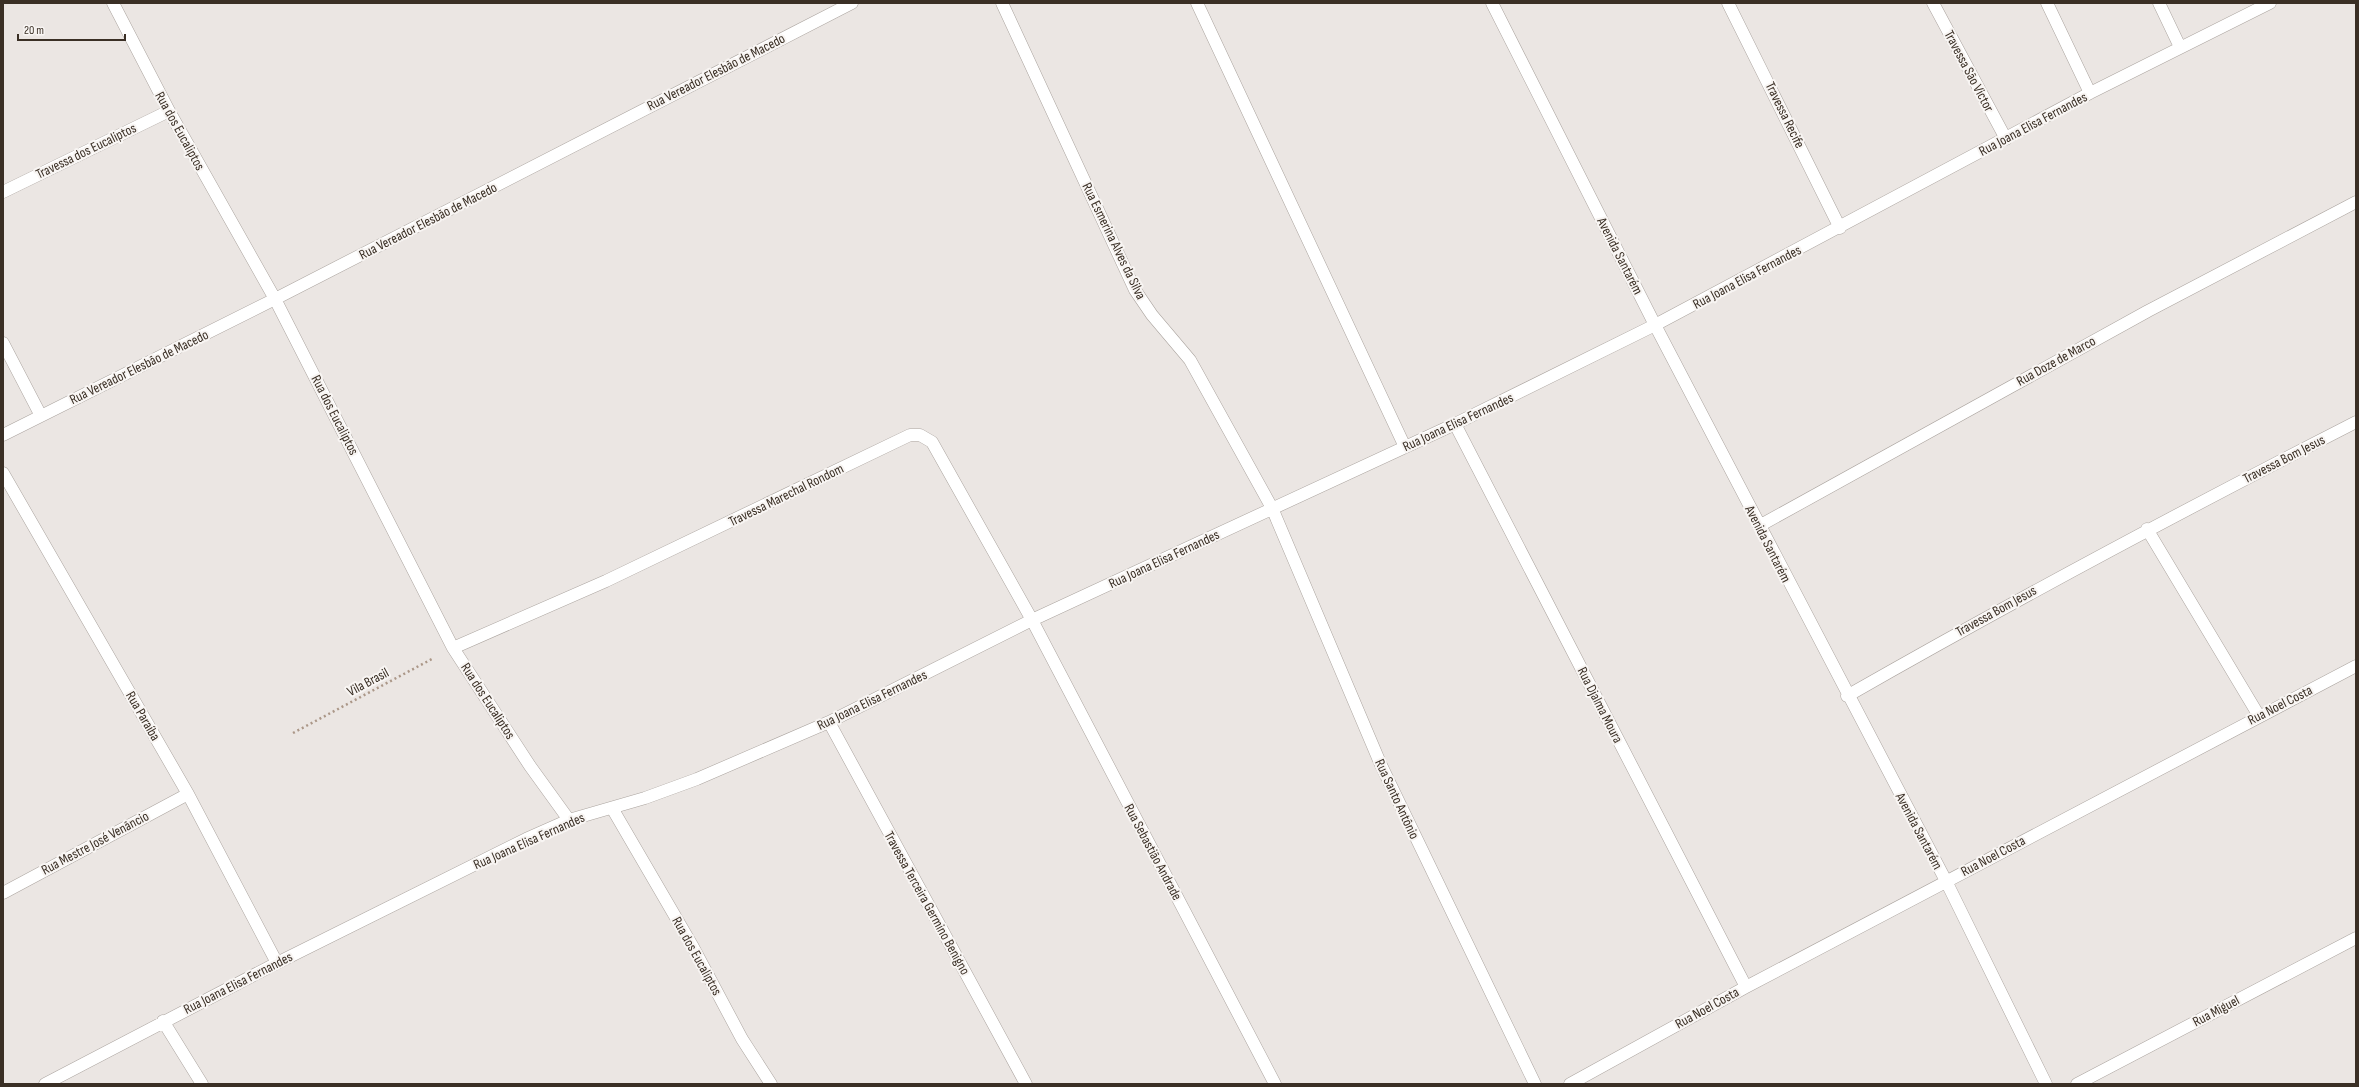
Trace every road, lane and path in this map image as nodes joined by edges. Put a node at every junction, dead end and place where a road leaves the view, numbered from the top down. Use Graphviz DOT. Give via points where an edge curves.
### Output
graph roads {
  1 [pos="113,3"];
  2 [pos="1002,3"];
  3 [pos="1197,3"];
  4 [pos="1492,3"];
  5 [pos="1728,3"];
  6 [pos="1933,3"];
  7 [pos="2046,3"];
  8 [pos="2159,3"];
  9 [pos="2270,3"];
  10 [pos="844,5"];
  11 [pos="2180,47"];
  12 [pos="2090,93"];
  13 [pos="169,111"];
  14 [pos="2006,138"];
  15 [pos="3,192"];
  16 [pos="2356,202"];
  17 [pos="1840,228"];
  18 [pos="275,299"];
  19 [pos="1654,325"];
  20 [pos="3,343"];
  21 [pos="41,416"];
  22 [pos="2356,422"];
  23 [pos="1455,424"];
  24 [pos="3,434"];
  25 [pos="1405,447"];
  26 [pos="3,473"];
  27 [pos="1272,508"];
  28 [pos="1759,526"];
  29 [pos="2147,529"];
  30 [pos="1032,620"];
  31 [pos="454,648"];
  32 [pos="2356,666"];
  33 [pos="1847,696"];
  34 [pos="2259,716"];
  35 [pos="829,722"];
  36 [pos="293,733"];
  37 [pos="188,794"];
  38 [pos="612,808"];
  39 [pos="569,820"];
  40 [pos="1946,881"];
  41 [pos="3,893"];
  42 [pos="2356,938"];
  43 [pos="277,963"];
  44 [pos="1746,987"];
  45 [pos="163,1021"];
  46 [pos="45,1084"];
  47 [pos="202,1084"];
  48 [pos="771,1084"];
  49 [pos="1026,1084"];
  50 [pos="1275,1084"];
  51 [pos="1535,1084"];
  52 [pos="1570,1084"];
  53 [pos="2046,1084"];
  54 [pos="2077,1084"];
  1 -- 13 [label="street, Rua dos Eucaliptos"];
  2 -- 27 [label="street, Rua Esmerina Alves da Silva" via="1135,290 1152,315 1190,360"];
  3 -- 25 [label="street"];
  4 -- 19 [label="street, Avenida Santarém"];
  5 -- 17 [label="street, Travessa Recife"];
  6 -- 14 [label="street, Travessa São Victor"];
  7 -- 12 [label="street"];
  8 -- 11 [label="street"];
  9 -- 11 [label="street, Rua Joana Elisa Fernandes"];
  10 -- 18 [label="street, Rua Vereador Elesbão de Macedo"];
  11 -- 12 [label="street, Rua Joana Elisa Fernandes"];
  12 -- 14 [label="street, Rua Joana Elisa Fernandes"];
  13 -- 15 [label="street, Travessa dos Eucaliptos"];
  13 -- 18 [label="street, Rua dos Eucaliptos"];
  14 -- 17 [label="street, Rua Joana Elisa Fernandes"];
  16 -- 28 [label="street, Rua Doze de Marco" via="2148,311"];
  17 -- 19 [label="street, Rua Joana Elisa Fernandes"];
  18 -- 21 [label="street, Rua Vereador Elesbão de Macedo"];
  18 -- 31 [label="street, Rua dos Eucaliptos"];
  19 -- 23 [label="street, Rua Joana Elisa Fernandes"];
  19 -- 28 [label="street, Avenida Santarém"];
  20 -- 21 [label="street"];
  21 -- 24 [label="street, Rua Vereador Elesbão de Macedo"];
  22 -- 29 [label="street, Travessa Bom Jesus"];
  23 -- 25 [label="street, Rua Joana Elisa Fernandes"];
  23 -- 44 [label="street, Rua Djalma Moura"];
  25 -- 27 [label="street, Rua Joana Elisa Fernandes"];
  26 -- 37 [label="street, Rua Paraíba"];
  27 -- 30 [label="street, Rua Joana Elisa Fernandes"];
  27 -- 51 [label="street, Rua Santo Antônio" via="1381,765"];
  28 -- 33 [label="street, Avenida Santarém"];
  29 -- 33 [label="street, Travessa Bom Jesus"];
  29 -- 34 [label="street"];
  30 -- 31 [label="street, Travessa Marechal Rondom" via="932,442 920,435 910,435 606,581"];
  30 -- 35 [label="street, Rua Joana Elisa Fernandes"];
  30 -- 50 [label="street, Rua Sebastião Andrade"];
  31 -- 36 [label="path, Vila Brasil"];
  31 -- 39 [label="street, Rua dos Eucaliptos"];
  32 -- 34 [label="street, Rua Noel Costa"];
  33 -- 40 [label="street, Avenida Santarém"];
  34 -- 40 [label="street, Rua Noel Costa"];
  35 -- 38 [label="street, Rua Joana Elisa Fernandes" via="697,779"];
  35 -- 49 [label="street, Travessa Terceira Germino Benigno"];
  37 -- 41 [label="street, Rua Mestre José Venâncio"];
  37 -- 43 [label="street, Rua Paraíba"];
  38 -- 39 [label="street, Rua Joana Elisa Fernandes"];
  38 -- 48 [label="street, Rua dos Eucaliptos" via="742,1039"];
  39 -- 43 [label="street, Rua Joana Elisa Fernandes"];
  40 -- 44 [label="street, Rua Noel Costa"];
  40 -- 53 [label="street, Avenida Santarém"];
  42 -- 54 [label="street, Rua Miguel"];
  43 -- 45 [label="street, Rua Joana Elisa Fernandes"];
  44 -- 52 [label="street, Rua Noel Costa"];
  45 -- 46 [label="street, Rua Joana Elisa Fernandes"];
  45 -- 47 [label="street"];
}
